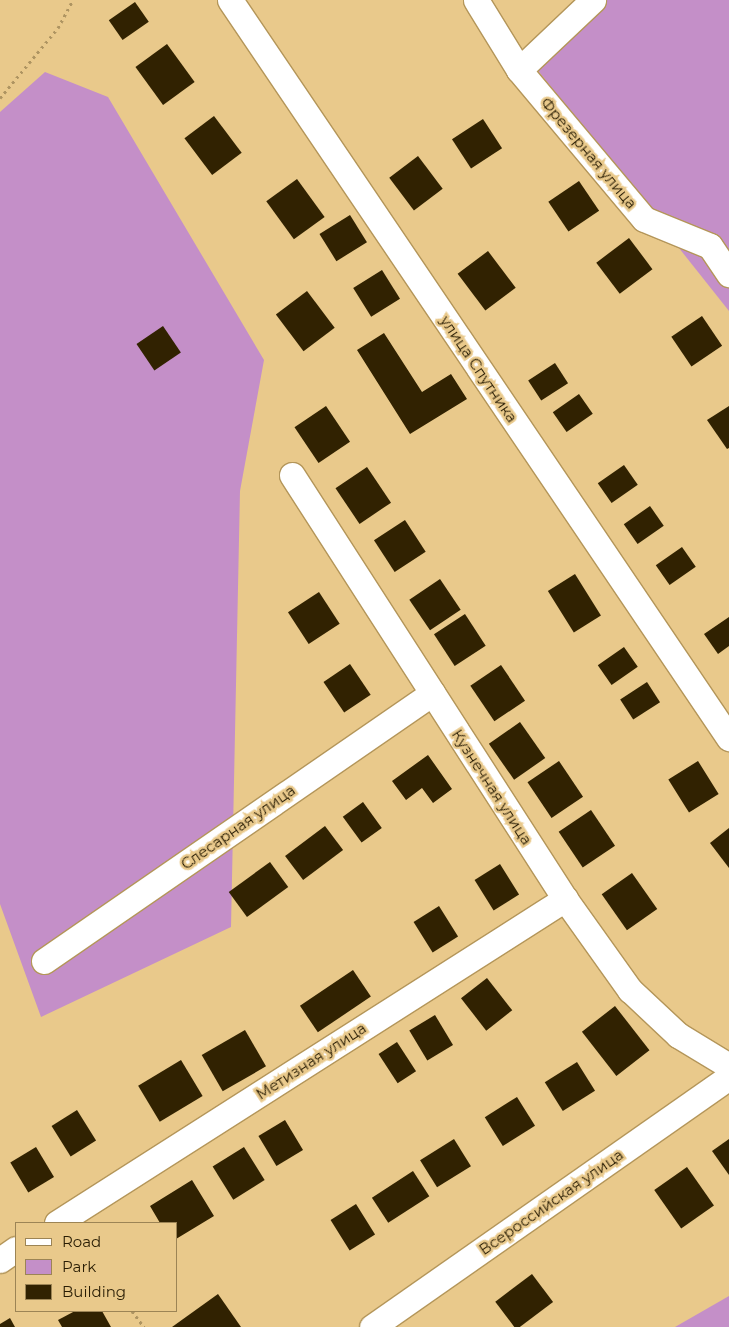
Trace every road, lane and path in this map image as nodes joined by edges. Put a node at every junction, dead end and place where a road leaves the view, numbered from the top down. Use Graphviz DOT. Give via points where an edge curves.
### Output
graph roads {
  1 [pos="73,0"];
  2 [pos="230,0"];
  3 [pos="476,0"];
  4 [pos="593,0"];
  5 [pos="519,70"];
  6 [pos="0,98"];
  7 [pos="729,274"];
  8 [pos="292,475"];
  9 [pos="432,693"];
  10 [pos="729,738"];
  11 [pos="564,899"];
  12 [pos="44,961"];
  13 [pos="729,1066"];
  14 [pos="729,1077"];
  15 [pos="59,1222"];
  16 [pos="15,1250"];
  17 [pos="0,1260"];
  18 [pos="133,1312"];
  19 [pos="144,1327"];
  20 [pos="372,1327"];
  1 -- 6 [label="path" via="58,28"];
  2 -- 10 [label="street, улица Спутника"];
  3 -- 5 [label="street, Фрезерная улица"];
  4 -- 5 [label="street"];
  5 -- 7 [label="street, Фрезерная улица" via="644,220 710,246"];
  8 -- 9 [label="street, Кузнечная улица"];
  9 -- 11 [label="street, Кузнечная улица"];
  9 -- 12 [label="street, Слесарная улица"];
  11 -- 13 [label="street, Кузнечная улица" via="630,990 678,1035"];
  11 -- 15 [label="street, Метизная улица"];
  14 -- 20 [label="street, Всероссийская улица"];
  16 -- 17 [label="street"];
  18 -- 19 [label="path"];
}
